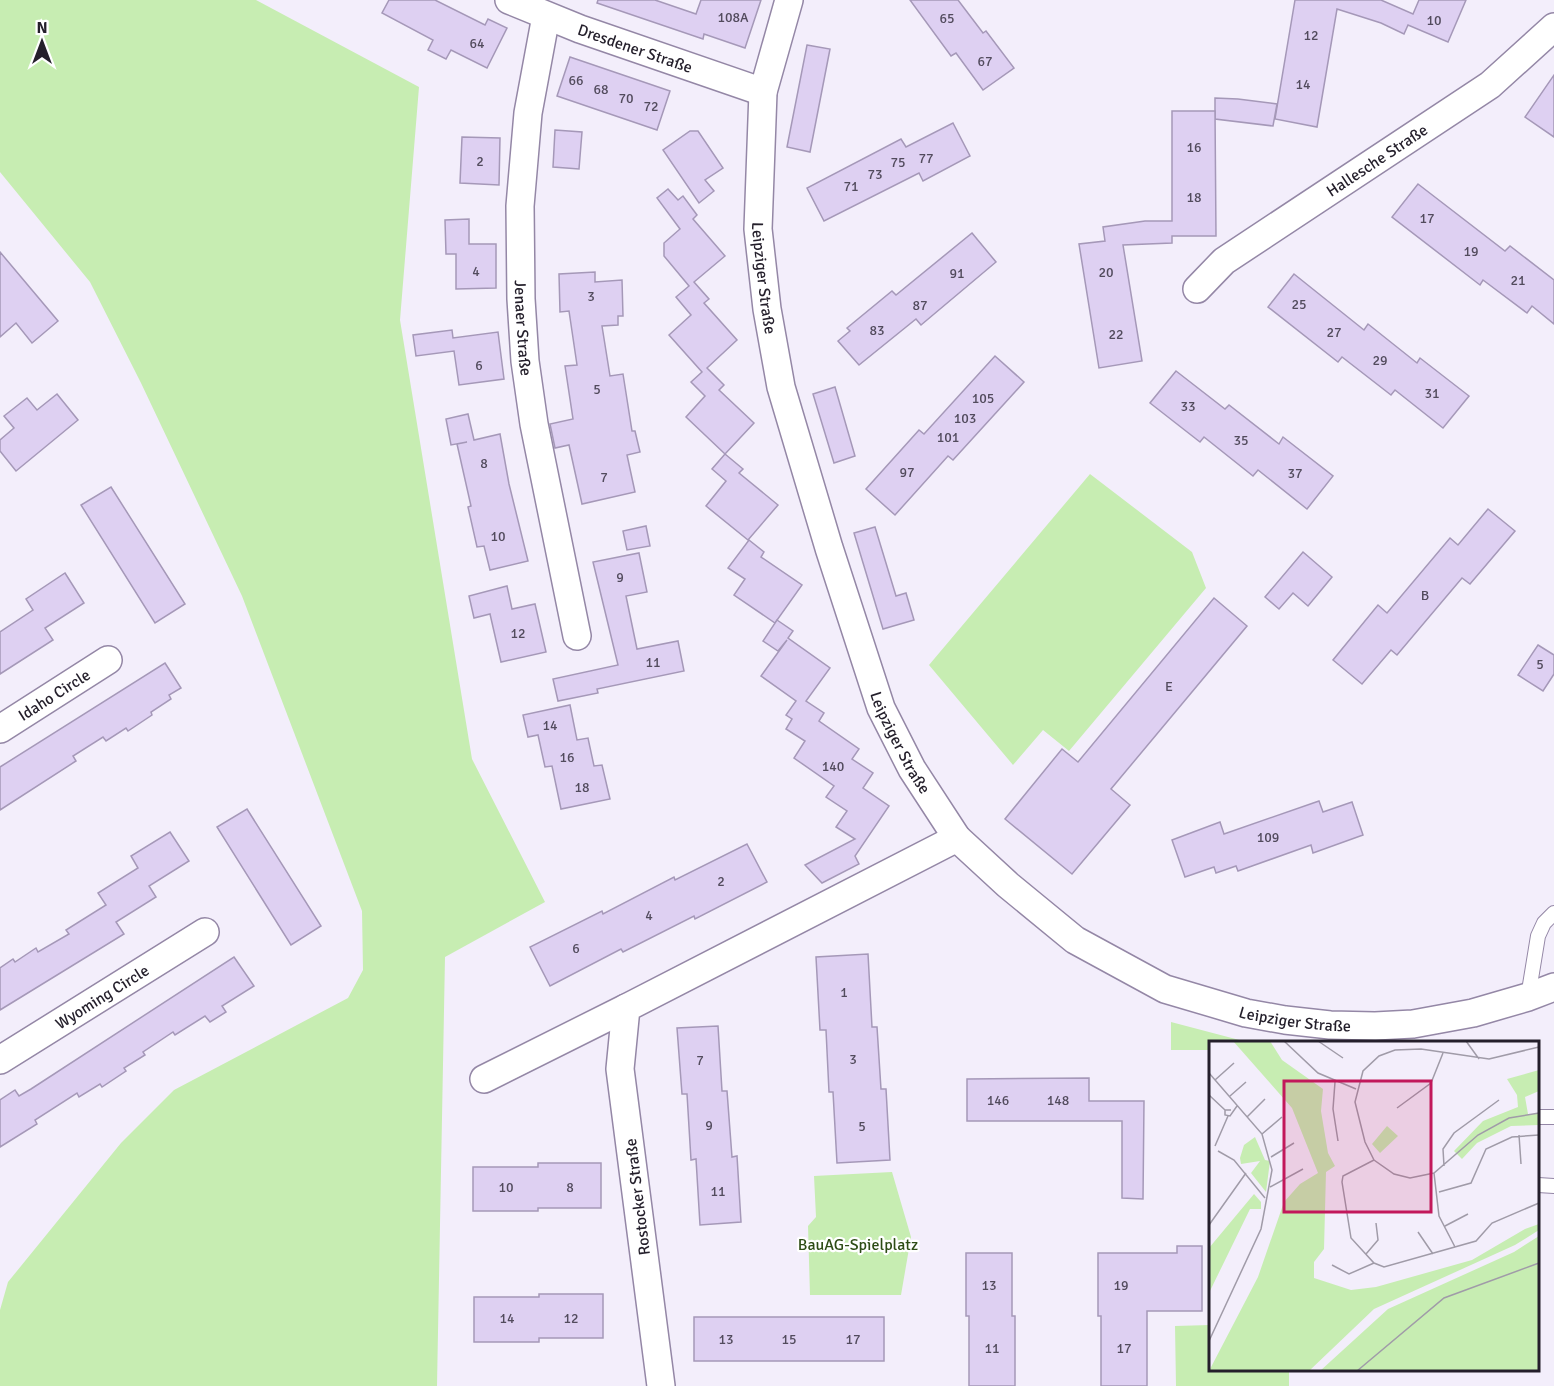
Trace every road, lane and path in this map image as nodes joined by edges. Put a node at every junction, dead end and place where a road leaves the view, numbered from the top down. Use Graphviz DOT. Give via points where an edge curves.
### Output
graph roads {
  1 [pos="509,0"];
  2 [pos="789,0"];
  3 [pos="546,16"];
  4 [pos="1554,27"];
  5 [pos="763,92"];
  6 [pos="1197,289"];
  7 [pos="577,636"];
  8 [pos="108,660"];
  9 [pos="0,729"];
  10 [pos="957,838"];
  11 [pos="1554,913"];
  12 [pos="205,932"];
  13 [pos="1554,987"];
  14 [pos="1528,997"];
  15 [pos="626,1008"];
  16 [pos="0,1060"];
  17 [pos="484,1079"];
  18 [pos="1539,1185"];
  19 [pos="1554,1186"];
  20 [pos="661,1386"];
  1 -- 3 [label="street, Dresdener Straße"];
  2 -- 5 [label="street, Leipziger Straße"];
  3 -- 5 [label="street, Dresdener Straße"];
  3 -- 7 [label="street, Jenaer Straße" via="528,113 520,206 521,299 534,424"];
  4 -- 6 [label="street, Hallesche Straße" via="1490,85 1224,261"];
  5 -- 10 [label="street, Leipziger Straße" via="758,229 781,387 882,708 912,769"];
  8 -- 9 [label="street, Idaho Circle"];
  10 -- 14 [label="street, Leipziger Straße" via="1075,940 1165,989 1246,1013 1330,1025 1413,1024 1473,1013"];
  10 -- 15 [label="street"];
  11 -- 14 [label="lane" via="1538,936"];
  12 -- 16 [label="street, Wyoming Circle"];
  13 -- 14 [label="street, Leipziger Straße"];
  15 -- 17 [label="street"];
  15 -- 20 [label="street, Rostocker Straße" via="620,1069"];
  18 -- 19 [label="lane"];
}
